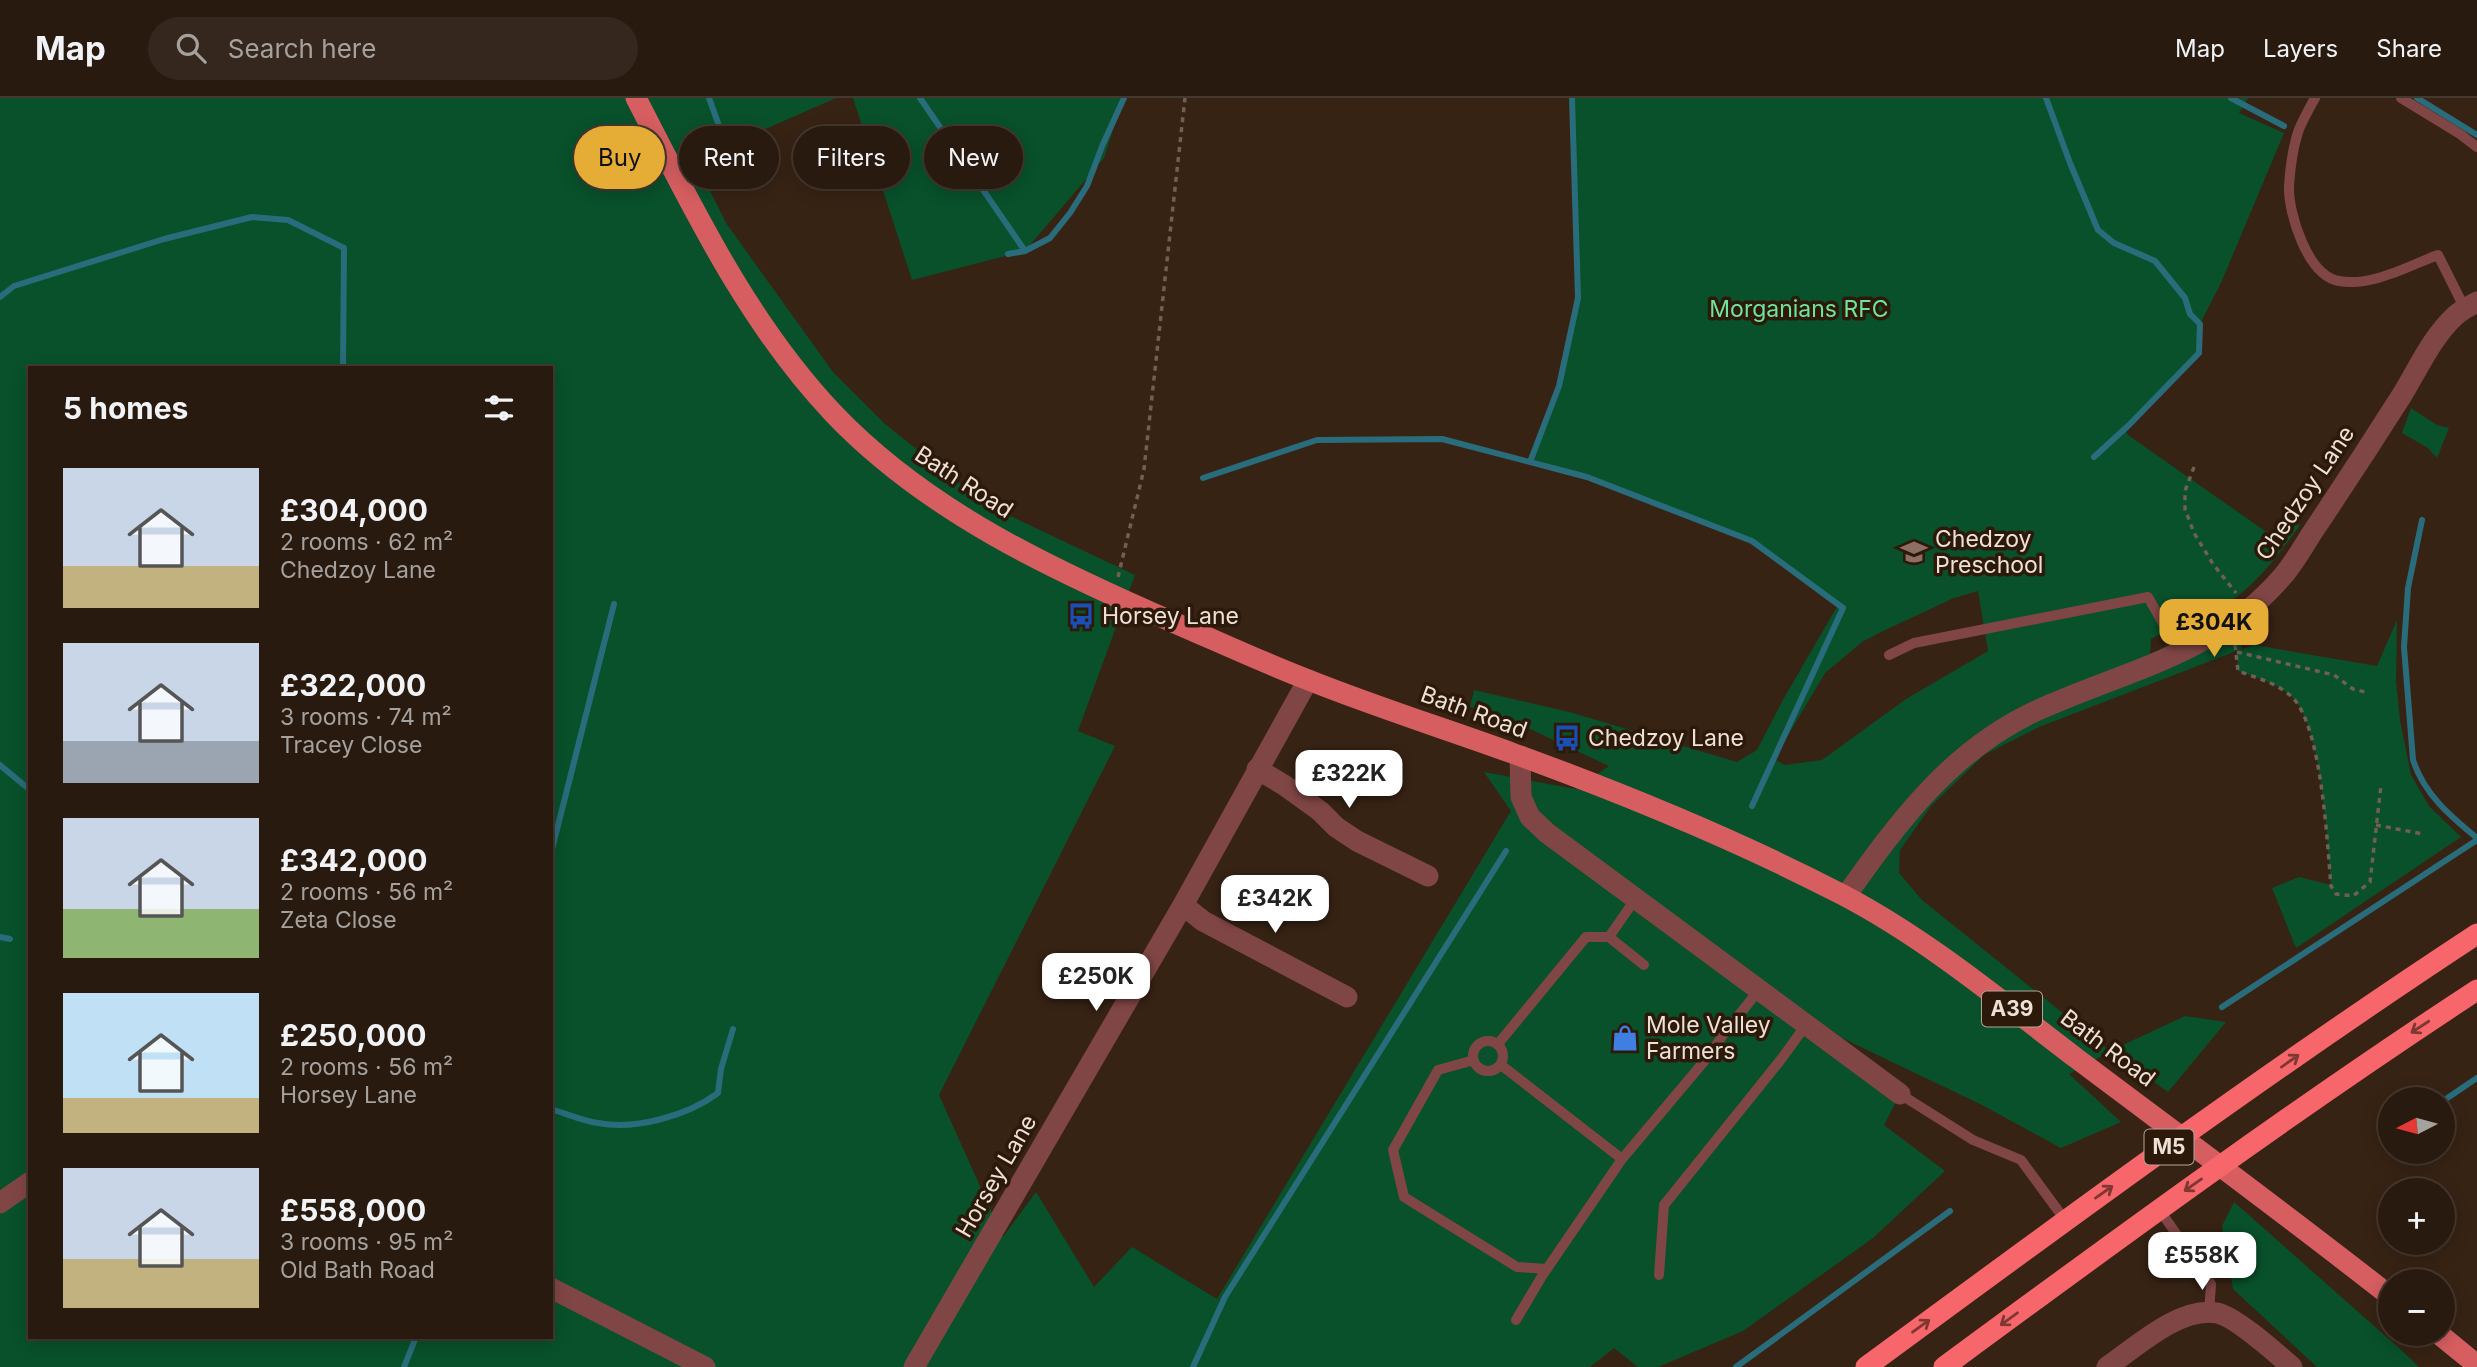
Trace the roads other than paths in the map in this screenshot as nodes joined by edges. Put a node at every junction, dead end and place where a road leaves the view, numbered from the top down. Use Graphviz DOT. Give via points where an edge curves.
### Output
graph roads {
  1 [pos="636,98"];
  2 [pos="2315,98"];
  3 [pos="2401,98"];
  4 [pos="2477,147"];
  5 [pos="2471,305"];
  6 [pos="2180,653"];
  7 [pos="1889,655"];
  8 [pos="1308,680"];
  9 [pos="1520,756"];
  10 [pos="1257,769"];
  11 [pos="1428,876"];
  12 [pos="1846,896"];
  13 [pos="1636,898"];
  14 [pos="1183,905"];
  15 [pos="2477,934"];
  16 [pos="1609,937"];
  17 [pos="1644,965"];
  18 [pos="1759,990"];
  19 [pos="2477,990"];
  20 [pos="1347,997"];
  21 [pos="1805,1025"];
  22 [pos="1498,1044"];
  23 [pos="1474,1060"];
  24 [pos="1501,1065"];
  25 [pos="1900,1094"];
  26 [pos="1622,1159"];
  27 [pos="28,1183"];
  28 [pos="0,1203"];
  29 [pos="2159,1209"];
  30 [pos="2064,1220"];
  31 [pos="1547,1269"];
  32 [pos="1659,1275"];
  33 [pos="2378,1287"];
  34 [pos="553,1289"];
  35 [pos="2209,1313"];
  36 [pos="1516,1320"];
  37 [pos="2454,1346"];
  38 [pos="2477,1365"];
  39 [pos="705,1367"];
  40 [pos="914,1367"];
  41 [pos="1866,1367"];
  42 [pos="1944,1367"];
  43 [pos="2107,1367"];
  44 [pos="2292,1367"];
  1 -- 8 [label="main road, Bath Road / A39" via="710,242 788,359 832,412 882,458 992,534 1114,596"];
  2 -- 5 [label="lane" via="2298,132 2289,188 2295,219 2315,267 2337,281 2364,281 2438,255"];
  3 -- 4 [label="lane"];
  5 -- 6 [label="street, Chedzoy Lane" via="2437,336 2282,577 2224,629"];
  6 -- 7 [label="lane" via="2148,597 1914,643"];
  6 -- 12 [label="street, Chedzoy Lane" via="2036,711 1984,741 1917,801"];
  8 -- 9 [label="main road, Bath Road / A39"];
  8 -- 10 [label="street, Horsey Lane"];
  9 -- 12 [label="main road, Bath Road / A39" via="1692,823"];
  9 -- 13 [label="street" via="1521,797 1530,817"];
  10 -- 11 [label="street" via="1325,804 1336,827 1357,841"];
  10 -- 14 [label="street, Horsey Lane"];
  12 -- 33 [label="main road, Bath Road / A39" via="1908,933"];
  13 -- 16 [label="lane"];
  13 -- 18 [label="street"];
  14 -- 20 [label="street" via="1203,921"];
  14 -- 40 [label="street, Horsey Lane"];
  30 -- 15 [label="highway, M5, one-way"];
  16 -- 17 [label="lane"];
  16 -- 22 [label="lane" via="1586,937"];
  18 -- 21 [label="street"];
  18 -- 26 [label="lane"];
  19 -- 29 [label="highway, M5, one-way"];
  21 -- 25 [label="street"];
  21 -- 32 [label="lane" via="1664,1205"];
  22 -- 23 [label="lane" via="1483,1041 1477,1045"];
  22 -- 24 [label="lane" via="1503,1050"];
  23 -- 24 [label="lane" via="1486,1071"];
  23 -- 31 [label="lane" via="1438,1070 1393,1150 1404,1197 1517,1267"];
  24 -- 26 [label="lane"];
  25 -- 30 [label="lane" via="1973,1140 2021,1160"];
  26 -- 31 [label="lane"];
  27 -- 28 [label="street"];
  29 -- 35 [label="lane" via="2211,1284"];
  29 -- 42 [label="highway, M5, one-way"];
  41 -- 30 [label="highway, M5, one-way"];
  31 -- 36 [label="lane"];
  34 -- 39 [label="street"];
  35 -- 43 [label="street" via="2194,1312 2166,1326"];
  35 -- 44 [label="street" via="2219,1313 2249,1332"];
  37 -- 38 [label="main road"];
}
